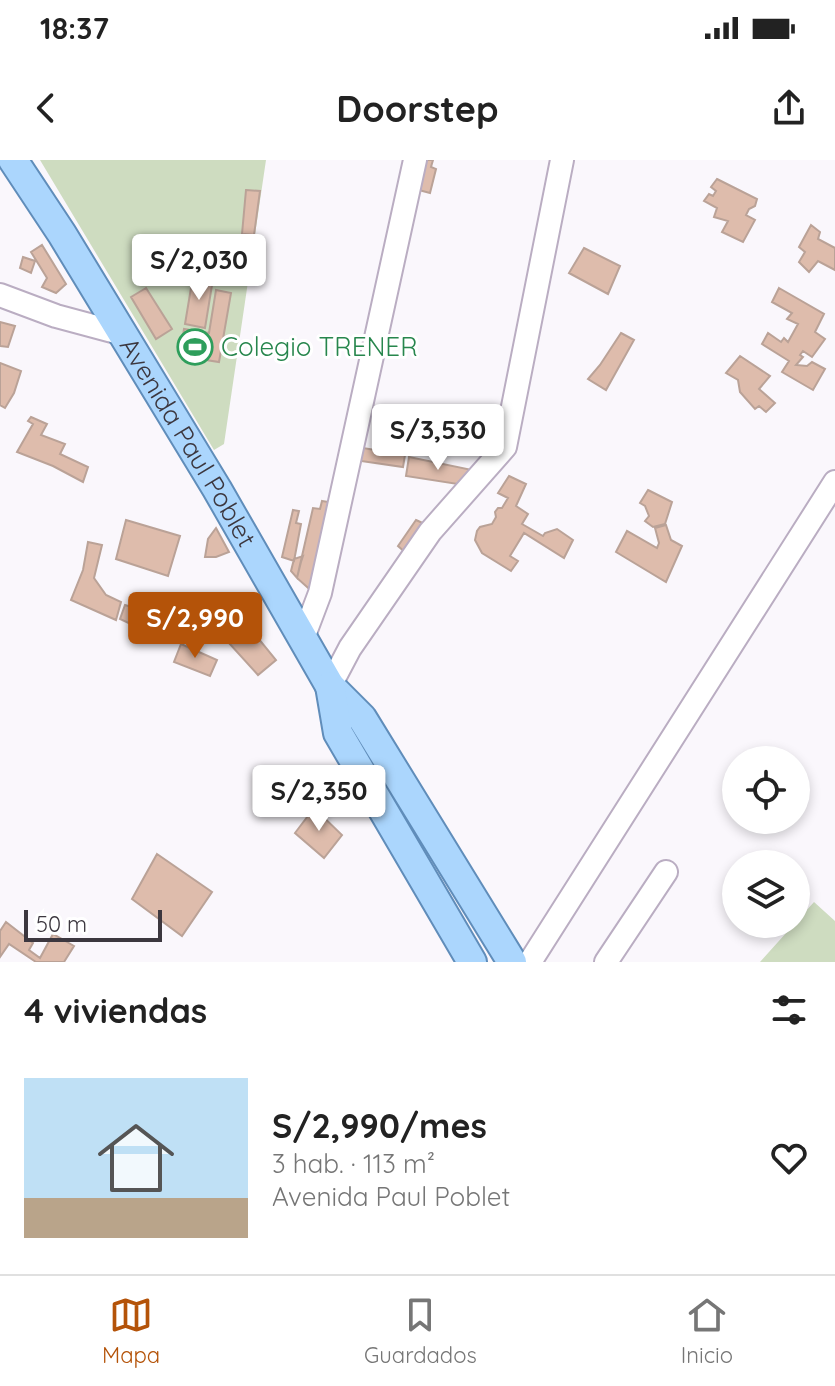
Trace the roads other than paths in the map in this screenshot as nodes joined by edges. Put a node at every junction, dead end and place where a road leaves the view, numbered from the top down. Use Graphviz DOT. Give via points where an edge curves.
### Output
graph roads {
  1 [pos="13,160"];
  2 [pos="415,160"];
  3 [pos="562,160"];
  4 [pos="0,295"];
  5 [pos="123,334"];
  6 [pos="835,482"];
  7 [pos="303,638"];
  8 [pos="330,686"];
  9 [pos="666,872"];
  10 [pos="472,962"];
  11 [pos="512,962"];
  12 [pos="530,962"];
  13 [pos="606,962"];
  1 -- 5 [label="main road, Avenida Paul Poblet"];
  2 -- 7 [label="street" via="320,593"];
  3 -- 8 [label="street" via="505,447 415,553"];
  4 -- 5 [label="street"];
  5 -- 7 [label="main road, Avenida Paul Poblet"];
  6 -- 12 [label="street"];
  7 -- 8 [label="main road, Avenida Paul Poblet"];
  8 -- 10 [label="main road, Avenida Paul Poblet" via="338,733"];
  8 -- 11 [label="main road, Avenida Paul Poblet" via="362,718"];
  9 -- 13 [label="street"];
}
